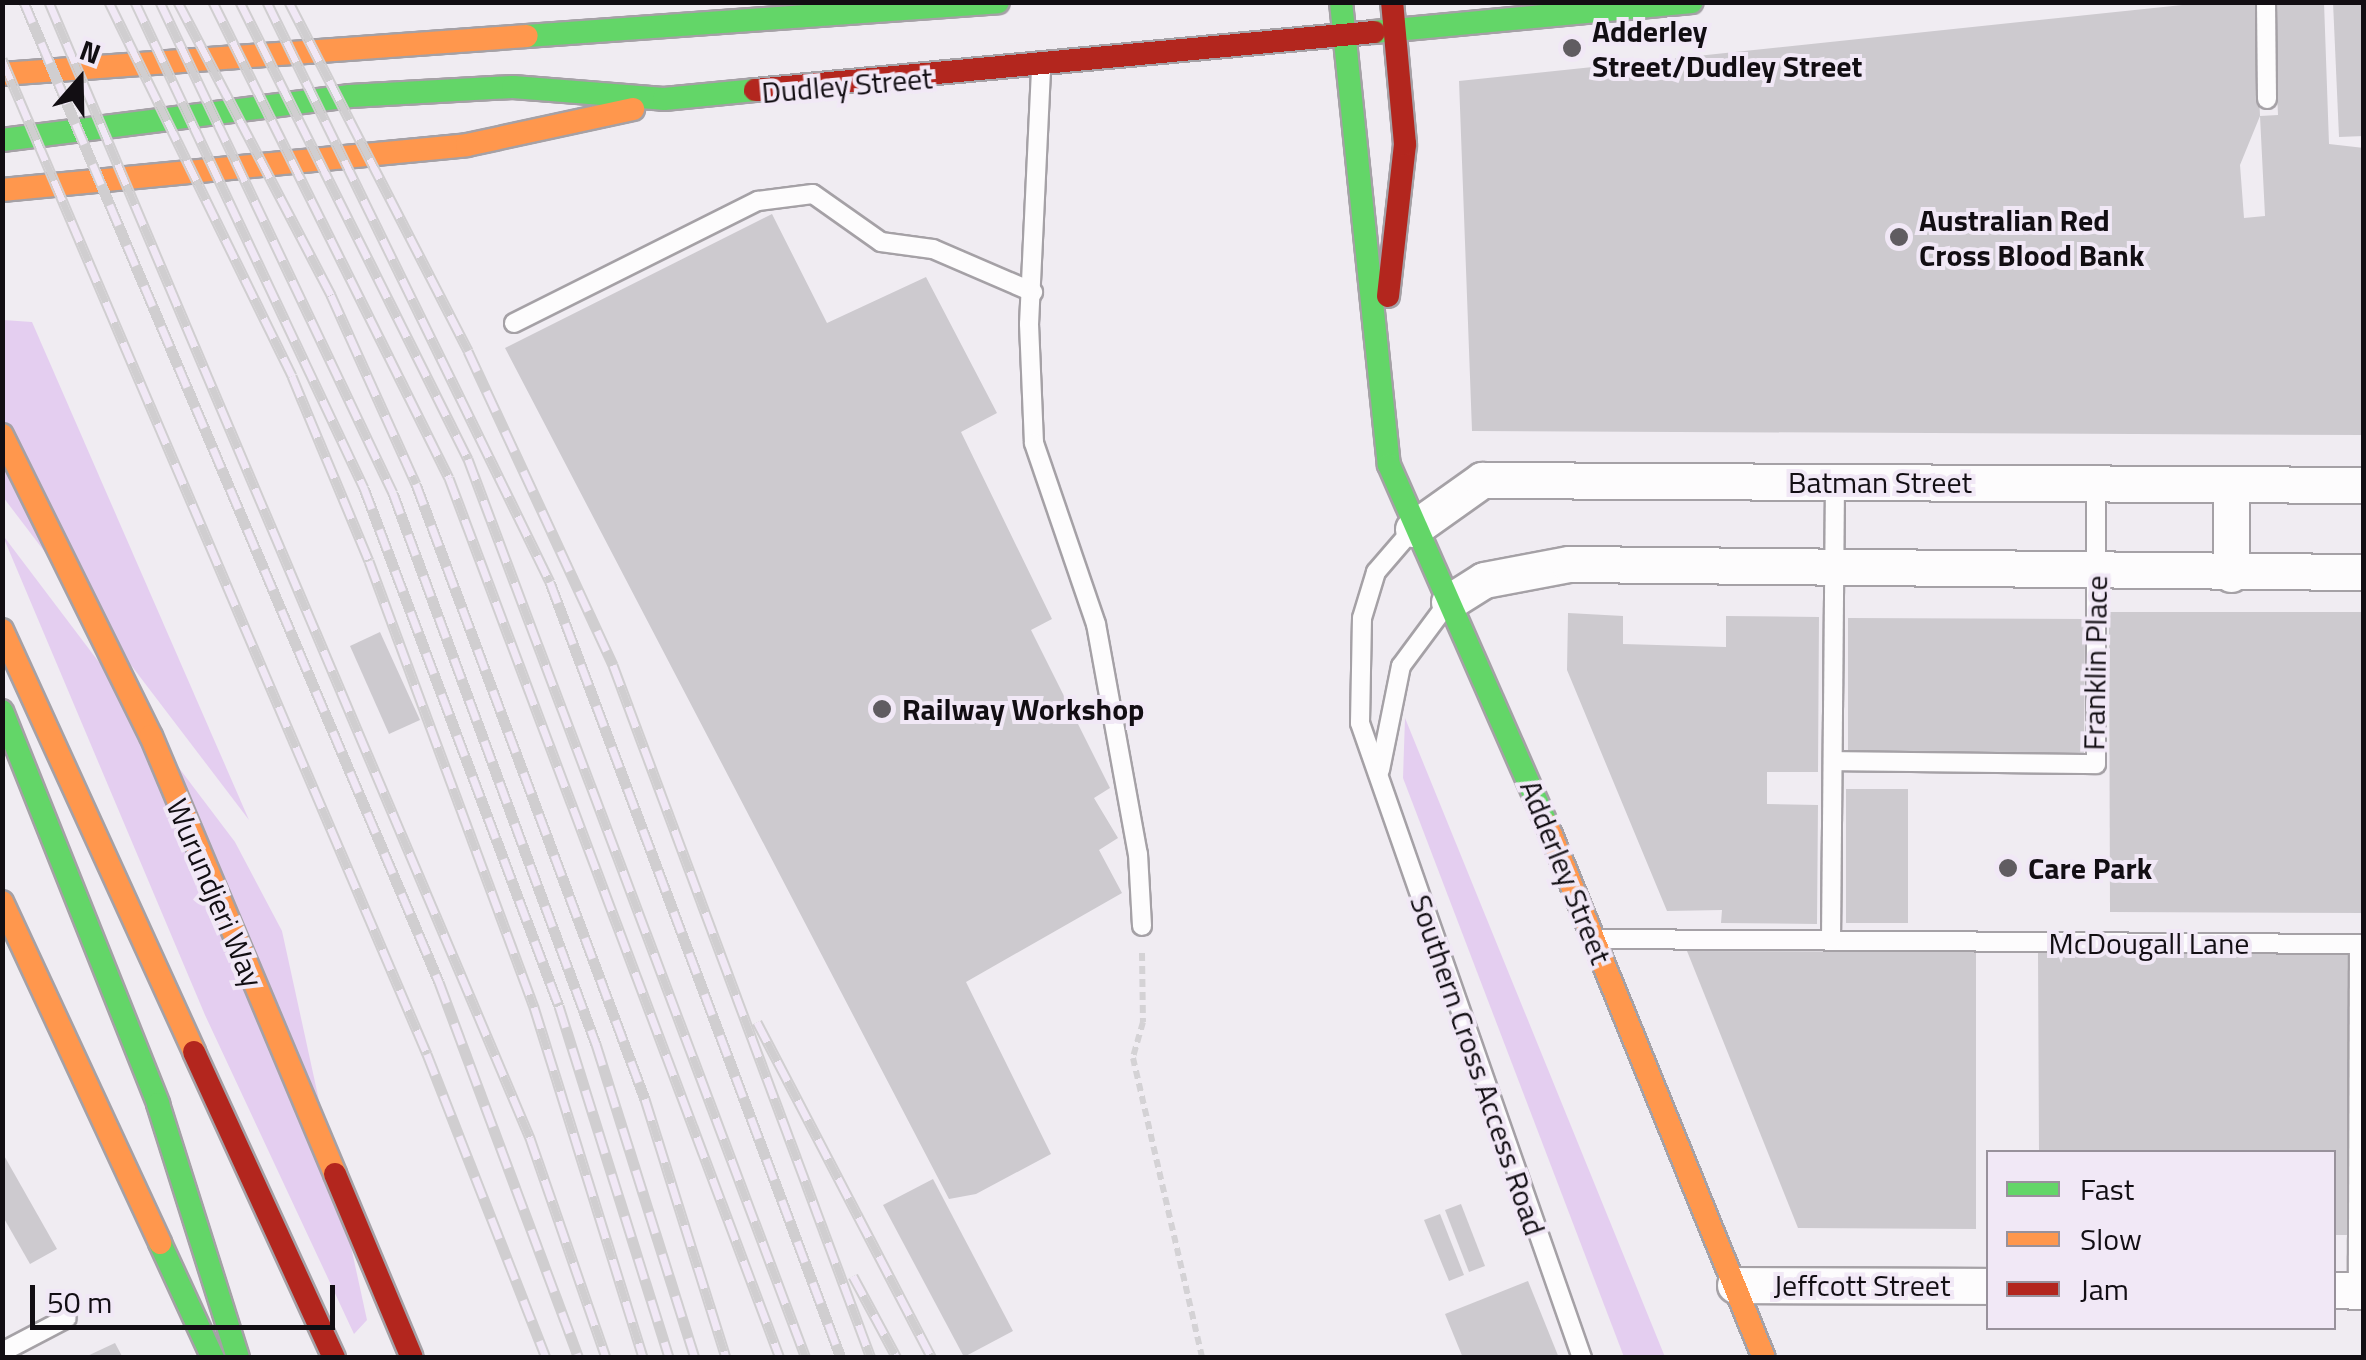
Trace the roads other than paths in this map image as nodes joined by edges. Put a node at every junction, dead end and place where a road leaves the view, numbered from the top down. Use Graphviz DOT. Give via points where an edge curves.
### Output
graph roads {
  1 [pos="998,2"];
  2 [pos="1341,2"];
  3 [pos="1392,2"];
  4 [pos="1692,2"];
  5 [pos="2266,2"];
  6 [pos="1395,32"];
  7 [pos="1344,38"];
  8 [pos="1040,69"];
  9 [pos="2,74"];
  10 [pos="664,99"];
  11 [pos="2267,99"];
  12 [pos="2,140"];
  13 [pos="2,190"];
  14 [pos="1034,292"];
  15 [pos="514,323"];
  16 [pos="1377,386"];
  17 [pos="2,435"];
  18 [pos="1835,482"];
  19 [pos="2096,484"];
  20 [pos="2231,484"];
  21 [pos="2364,485"];
  22 [pos="1413,529"];
  23 [pos="1834,570"];
  24 [pos="2364,572"];
  25 [pos="2231,574"];
  26 [pos="2096,576"];
  27 [pos="1449,602"];
  28 [pos="2,630"];
  29 [pos="2,711"];
  30 [pos="1834,762"];
  31 [pos="1380,770"];
  32 [pos="2,902"];
  33 [pos="1142,926"];
  34 [pos="1593,939"];
  35 [pos="1831,941"];
  36 [pos="1734,1285"];
  37 [pos="1986,1286"];
  38 [pos="2352,1290"];
  39 [pos="66,1318"];
  40 [pos="2,1352"];
  41 [pos="213,1358"];
  42 [pos="238,1358"];
  43 [pos="334,1358"];
  44 [pos="412,1358"];
  45 [pos="1582,1358"];
  46 [pos="1764,1358"];
  1 -- 9 [label="main road"];
  2 -- 7 [label="main road, Adderley Street"];
  3 -- 6 [label="main road, Adderley Street"];
  4 -- 6 [label="main road, Dudley Street"];
  5 -- 11 [label="lane"];
  6 -- 7 [label="main road, Dudley Street"];
  6 -- 16 [label="main road, Adderley Street" via="1405,144"];
  7 -- 8 [label="main road, Dudley Street"];
  7 -- 16 [label="main road, Adderley Street"];
  8 -- 10 [label="main road, Dudley Street"];
  8 -- 14 [label="lane"];
  10 -- 12 [label="main road, Dudley Street" via="514,87 350,96"];
  10 -- 13 [label="main road" via="549,134"];
  14 -- 15 [label="lane" via="934,248 881,242 814,194 758,201"];
  14 -- 33 [label="lane" via="1034,444 1096,624 1138,854"];
  16 -- 22 [label="main road, Adderley Street" via="1383,444"];
  17 -- 44 [label="main road, Wurundjeri Way" via="151,736"];
  18 -- 19 [label="street, Batman Street"];
  18 -- 22 [label="street, Batman Street" via="1482,480"];
  18 -- 23 [label="lane"];
  19 -- 20 [label="street, Batman Street"];
  19 -- 26 [label="lane, Franklin Place"];
  20 -- 21 [label="street, Batman Street"];
  20 -- 25 [label="street"];
  22 -- 27 [label="main road, Adderley Street"];
  22 -- 31 [label="lane, Southern Cross Access Road" via="1376,572 1362,618 1360,723"];
  23 -- 26 [label="street"];
  23 -- 27 [label="street" via="1546,566 1484,580"];
  23 -- 30 [label="lane"];
  24 -- 25 [label="street"];
  25 -- 26 [label="street"];
  26 -- 30 [label="lane, Franklin Place" via="2096,764"];
  27 -- 31 [label="lane" via="1412,640"];
  27 -- 34 [label="main road, Adderley Street"];
  28 -- 43 [label="main road"];
  29 -- 42 [label="main road" via="158,1104"];
  30 -- 35 [label="lane"];
  31 -- 45 [label="lane, Southern Cross Access Road"];
  32 -- 41 [label="main road"];
  34 -- 35 [label="lane, McDougall Lane"];
  34 -- 36 [label="main road, Adderley Street"];
  35 -- 38 [label="lane, McDougall Lane" via="2359,944"];
  36 -- 37 [label="street, Jeffcott Street"];
  36 -- 46 [label="main road, Adderley Street"];
  39 -- 40 [label="lane"];
}
